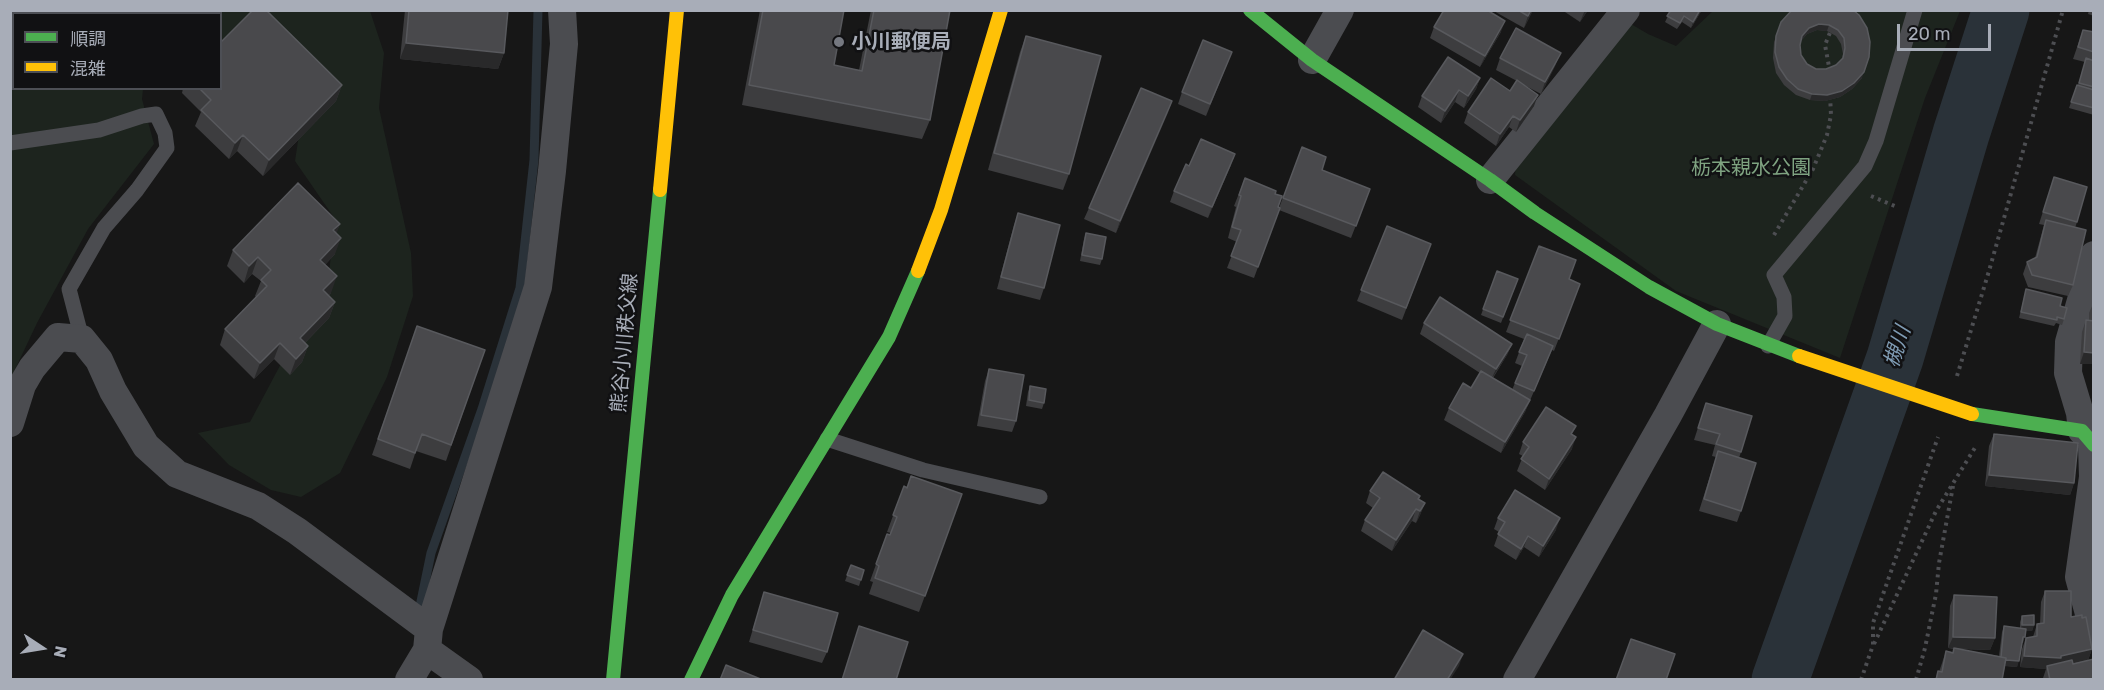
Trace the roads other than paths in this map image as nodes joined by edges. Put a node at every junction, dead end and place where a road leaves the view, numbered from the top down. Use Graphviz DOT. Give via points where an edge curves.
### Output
graph roads {
  1 [pos="562,10"];
  2 [pos="677,10"];
  3 [pos="1001,10"];
  4 [pos="1250,10"];
  5 [pos="1340,10"];
  6 [pos="1626,10"];
  7 [pos="1915,10"];
  8 [pos="1312,60"];
  9 [pos="10,143"];
  10 [pos="1490,180"];
  11 [pos="2094,255"];
  12 [pos="1717,324"];
  13 [pos="82,339"];
  14 [pos="1768,346"];
  15 [pos="10,423"];
  16 [pos="827,439"];
  17 [pos="2089,440"];
  18 [pos="1040,497"];
  19 [pos="2094,632"];
  20 [pos="428,640"];
  21 [pos="409,680"];
  22 [pos="469,680"];
  23 [pos="613,680"];
  24 [pos="691,680"];
  25 [pos="1517,680"];
  1 -- 20 [label="street" via="564,44 538,287"];
  2 -- 23 [label="street, 熊谷小川秩父線"];
  3 -- 16 [label="street" via="956,166 919,267 889,337"];
  4 -- 8 [label="street"];
  5 -- 8 [label="street"];
  6 -- 10 [label="street"];
  7 -- 14 [label="lane" via="1865,166 1774,275 1784,297 1785,316"];
  8 -- 10 [label="street"];
  9 -- 13 [label="lane" via="99,130 156,114 165,133 167,148 104,228 69,289"];
  10 -- 12 [label="street" via="1650,287"];
  11 -- 17 [label="street" via="2069,342 2068,373"];
  12 -- 14 [label="street"];
  12 -- 25 [label="street"];
  13 -- 15 [label="street" via="58,337 22,385"];
  13 -- 20 [label="street" via="99,360 146,446 177,474 258,506 297,531"];
  14 -- 17 [label="street, bridge" via="1971,414"];
  16 -- 18 [label="lane" via="923,470"];
  16 -- 24 [label="street" via="732,595"];
  17 -- 19 [label="street" via="2092,477 2079,577"];
  20 -- 21 [label="street"];
  20 -- 22 [label="street"];
}
